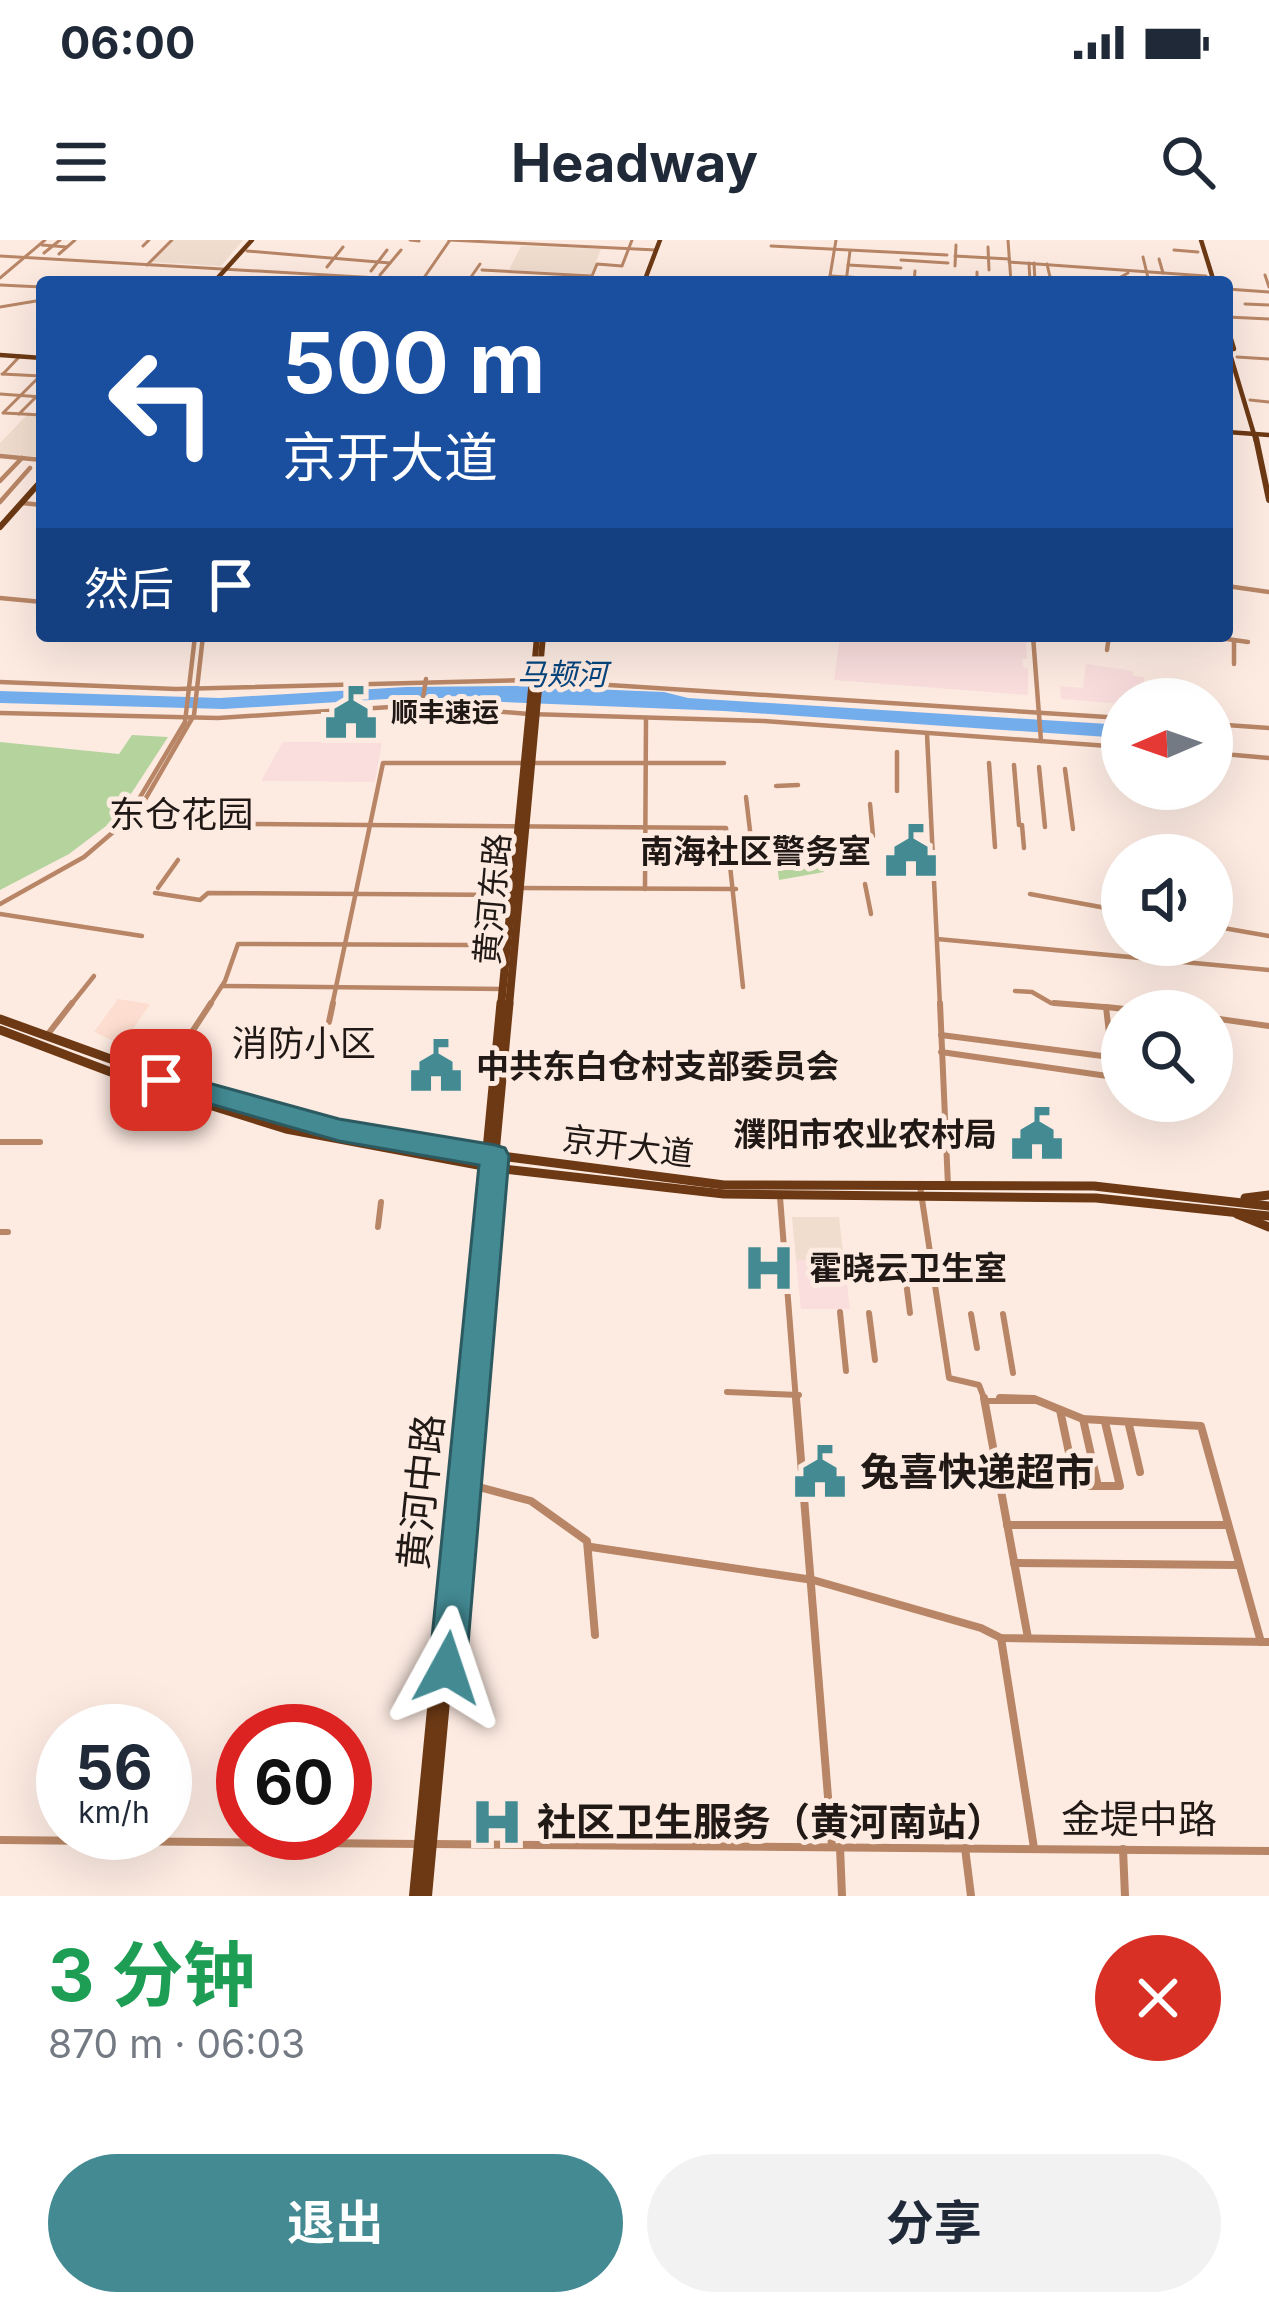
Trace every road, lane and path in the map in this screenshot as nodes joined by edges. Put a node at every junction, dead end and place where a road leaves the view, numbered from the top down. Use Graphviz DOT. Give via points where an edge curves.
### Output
graph roads {
  1 [pos="60,240"];
  2 [pos="75,240"];
  3 [pos="149,240"];
  4 [pos="172,240"];
  5 [pos="254,240"];
  6 [pos="410,240"];
  7 [pos="448,240"];
  8 [pos="632,240"];
  9 [pos="662,240"];
  10 [pos="836,240"];
  11 [pos="1008,240"];
  12 [pos="419,241"];
  13 [pos="41,242"];
  14 [pos="1199,243"];
  15 [pos="956,245"];
  16 [pos="53,246"];
  17 [pos="142,246"];
  18 [pos="771,246"];
  19 [pos="67,247"];
  20 [pos="988,247"];
  21 [pos="343,248"];
  22 [pos="629,249"];
  23 [pos="834,249"];
  24 [pos="247,250"];
  25 [pos="387,250"];
  26 [pos="401,250"];
  27 [pos="656,250"];
  28 [pos="1174,250"];
  29 [pos="850,251"];
  30 [pos="865,252"];
  31 [pos="44,253"];
  32 [pos="877,253"];
  33 [pos="902,253"];
  34 [pos="59,254"];
  35 [pos="890,254"];
  36 [pos="0,256"];
  37 [pos="947,256"];
  38 [pos="956,256"];
  39 [pos="1143,257"];
  40 [pos="22,258"];
  41 [pos="334,258"];
  42 [pos="988,258"];
  43 [pos="1159,259"];
  44 [pos="901,260"];
  45 [pos="1009,260"];
  46 [pos="377,262"];
  47 [pos="390,263"];
  48 [pos="947,263"];
  49 [pos="1031,263"];
  50 [pos="1047,264"];
  51 [pos="147,265"];
  52 [pos="848,265"];
  53 [pos="1064,265"];
  54 [pos="862,266"];
  55 [pos="955,266"];
  56 [pos="327,267"];
  57 [pos="875,267"];
  58 [pos="889,268"];
  59 [pos="901,268"];
  60 [pos="228,270"];
  61 [pos="989,270"];
  62 [pos="371,271"];
  63 [pos="915,271"];
  64 [pos="948,271"];
  65 [pos="962,271"];
  66 [pos="977,272"];
  67 [pos="1131,272"];
  68 [pos="1147,273"];
  69 [pos="1163,274"];
  70 [pos="380,275"];
  71 [pos="1265,275"];
  72 [pos="222,276"];
  73 [pos="307,276"];
  74 [pos="423,276"];
  75 [pos="472,276"];
  76 [pos="592,276"];
  77 [pos="592,276"];
  78 [pos="647,276"];
  79 [pos="647,276"];
  80 [pos="830,276"];
  81 [pos="846,276"];
  82 [pos="888,276"];
  83 [pos="900,276"];
  84 [pos="915,276"];
  85 [pos="948,276"];
  86 [pos="962,276"];
  87 [pos="977,276"];
  88 [pos="1010,276"];
  89 [pos="1032,276"];
  90 [pos="1049,276"];
  91 [pos="1065,276"];
  92 [pos="1123,276"];
  93 [pos="1148,276"];
  94 [pos="1178,276"];
  95 [pos="1208,276"];
  96 [pos="0,279"];
  97 [pos="36,286"];
  98 [pos="1233,289"];
  99 [pos="1269,290"];
  100 [pos="36,301"];
  101 [pos="1245,304"];
  102 [pos="1269,305"];
  103 [pos="0,307"];
  104 [pos="1233,316"];
  105 [pos="1269,319"];
  106 [pos="1233,353"];
  107 [pos="0,354"];
  108 [pos="20,356"];
  109 [pos="36,357"];
  110 [pos="36,357"];
  111 [pos="1233,359"];
  112 [pos="1269,359"];
  113 [pos="1233,360"];
  114 [pos="1,375"];
  115 [pos="36,376"];
  116 [pos="36,381"];
  117 [pos="0,394"];
  118 [pos="20,396"];
  119 [pos="36,397"];
  120 [pos="36,400"];
  121 [pos="1250,400"];
  122 [pos="1269,402"];
  123 [pos="2,412"];
  124 [pos="36,413"];
  125 [pos="19,414"];
  126 [pos="1261,436"];
  127 [pos="0,456"];
  128 [pos="22,458"];
  129 [pos="36,459"];
  130 [pos="1269,463"];
  131 [pos="30,468"];
  132 [pos="0,481"];
  133 [pos="36,489"];
  134 [pos="36,489"];
  135 [pos="1269,500"];
  136 [pos="0,502"];
  137 [pos="22,503"];
  138 [pos="36,504"];
  139 [pos="0,523"];
  140 [pos="1233,587"];
  141 [pos="1269,592"];
  142 [pos="0,598"];
  143 [pos="36,601"];
  144 [pos="1234,640"];
  145 [pos="198,642"];
  146 [pos="539,642"];
  147 [pos="1033,642"];
  148 [pos="1108,642"];
  149 [pos="1248,642"];
  150 [pos="1107,650"];
  151 [pos="1234,664"];
  152 [pos="0,682"];
  153 [pos="426,682"];
  154 [pos="535,683"];
  155 [pos="193,691"];
  156 [pos="422,704"];
  157 [pos="533,710"];
  158 [pos="0,713"];
  159 [pos="1038,714"];
  160 [pos="190,717"];
  161 [pos="646,717"];
  162 [pos="1101,717"];
  163 [pos="1233,725"];
  164 [pos="1269,728"];
  165 [pos="927,733"];
  166 [pos="1041,738"];
  167 [pos="1101,745"];
  168 [pos="897,752"];
  169 [pos="1233,755"];
  170 [pos="1269,758"];
  171 [pos="528,762"];
  172 [pos="646,762"];
  173 [pos="724,763"];
  174 [pos="989,763"];
  175 [pos="1014,765"];
  176 [pos="1039,767"];
  177 [pos="1065,769"];
  178 [pos="798,785"];
  179 [pos="776,786"];
  180 [pos="897,791"];
  181 [pos="746,797"];
  182 [pos="870,804"];
  183 [pos="243,824"];
  184 [pos="370,825"];
  185 [pos="522,826"];
  186 [pos="645,827"];
  187 [pos="1045,827"];
  188 [pos="1072,829"];
  189 [pos="873,836"];
  190 [pos="751,839"];
  191 [pos="995,847"];
  192 [pos="1024,848"];
  193 [pos="178,860"];
  194 [pos="865,884"];
  195 [pos="645,889"];
  196 [pos="736,889"];
  197 [pos="516,891"];
  198 [pos="356,894"];
  199 [pos="1030,894"];
  200 [pos="0,901"];
  201 [pos="1101,906"];
  202 [pos="0,914"];
  203 [pos="871,914"];
  204 [pos="1233,930"];
  205 [pos="1269,936"];
  206 [pos="142,937"];
  207 [pos="937,939"];
  208 [pos="346,945"];
  209 [pos="468,945"];
  210 [pos="1269,970"];
  211 [pos="94,976"];
  212 [pos="222,986"];
  213 [pos="743,986"];
  214 [pos="337,987"];
  215 [pos="503,989"];
  216 [pos="1015,992"];
  217 [pos="1101,1007"];
  218 [pos="0,1019"];
  219 [pos="1233,1021"];
  220 [pos="329,1022"];
  221 [pos="1269,1026"];
  222 [pos="0,1030"];
  223 [pos="941,1035"];
  224 [pos="45,1036"];
  225 [pos="941,1052"];
  226 [pos="1101,1057"];
  227 [pos="1101,1075"];
  228 [pos="161,1080"];
  229 [pos="0,1142"];
  230 [pos="40,1142"];
  231 [pos="490,1161"];
  232 [pos="948,1186"];
  233 [pos="921,1192"];
  234 [pos="1269,1195"];
  235 [pos="780,1196"];
  236 [pos="382,1202"];
  237 [pos="1217,1203"];
  238 [pos="1269,1206"];
  239 [pos="1269,1216"];
  240 [pos="377,1227"];
  241 [pos="1269,1227"];
  242 [pos="904,1266"];
  243 [pos="840,1312"];
  244 [pos="869,1313"];
  245 [pos="910,1313"];
  246 [pos="971,1314"];
  247 [pos="1003,1314"];
  248 [pos="977,1348"];
  249 [pos="875,1360"];
  250 [pos="846,1371"];
  251 [pos="1013,1373"];
  252 [pos="727,1392"];
  253 [pos="799,1395"];
  254 [pos="984,1397"];
  255 [pos="1060,1410"];
  256 [pos="1083,1419"];
  257 [pos="1106,1422"];
  258 [pos="1129,1425"];
  259 [pos="1140,1472"];
  260 [pos="464,1484"];
  261 [pos="1000,1486"];
  262 [pos="1076,1486"];
  263 [pos="1098,1486"];
  264 [pos="1007,1525"];
  265 [pos="1228,1526"];
  266 [pos="591,1547"];
  267 [pos="1014,1563"];
  268 [pos="1240,1565"];
  269 [pos="813,1580"];
  270 [pos="595,1635"];
  271 [pos="1001,1638"];
  272 [pos="1028,1638"];
  273 [pos="1267,1642"];
  274 [pos="0,1840"];
  275 [pos="425,1844"];
  276 [pos="836,1847"];
  277 [pos="965,1848"];
  278 [pos="1034,1849"];
  279 [pos="1123,1850"];
  280 [pos="1269,1851"];
  281 [pos="415,1896"];
  282 [pos="426,1896"];
  283 [pos="842,1896"];
  284 [pos="971,1896"];
  285 [pos="1125,1896"];
  1 -- 16 [label="street"];
  2 -- 19 [label="street"];
  3 -- 17 [label="street"];
  4 -- 51 [label="street"];
  5 -- 24 [label="main road"];
  5 -- 60 [label="main road"];
  6 -- 12 [label="street"];
  7 -- 22 [label="street"];
  7 -- 74 [label="street"];
  8 -- 22 [label="street"];
  9 -- 27 [label="main road"];
  9 -- 78 [label="main road"];
  10 -- 23 [label="street"];
  11 -- 45 [label="street"];
  13 -- 16 [label="street"];
  13 -- 40 [label="street"];
  14 -- 28 [label="street"];
  14 -- 95 [label="main road"];
  15 -- 38 [label="street"];
  16 -- 19 [label="street"];
  16 -- 31 [label="street"];
  18 -- 23 [label="street"];
  19 -- 34 [label="street"];
  20 -- 42 [label="street"];
  21 -- 41 [label="street"];
  22 -- 27 [label="street"];
  22 -- 76 [label="street" via="622,266 597,264"];
  23 -- 33 [label="street"];
  23 -- 80 [label="street"];
  24 -- 41 [label="street"];
  24 -- 60 [label="main road"];
  25 -- 46 [label="street"];
  26 -- 47 [label="street"];
  27 -- 79 [label="main road"];
  29 -- 52 [label="street"];
  30 -- 54 [label="street"];
  32 -- 57 [label="street"];
  33 -- 37 [label="street"];
  33 -- 44 [label="street"];
  35 -- 58 [label="street"];
  36 -- 40 [label="street"];
  38 -- 42 [label="street"];
  38 -- 55 [label="street"];
  39 -- 68 [label="street"];
  40 -- 51 [label="street"];
  40 -- 96 [label="street"];
  41 -- 46 [label="street"];
  41 -- 56 [label="street"];
  42 -- 45 [label="street"];
  42 -- 61 [label="street"];
  43 -- 69 [label="street"];
  44 -- 48 [label="street"];
  44 -- 59 [label="street"];
  45 -- 49 [label="street"];
  45 -- 88 [label="street"];
  46 -- 47 [label="street"];
  46 -- 62 [label="street"];
  47 -- 70 [label="street"];
  49 -- 50 [label="street"];
  49 -- 89 [label="street"];
  50 -- 53 [label="street"];
  50 -- 90 [label="street"];
  51 -- 60 [label="street"];
  52 -- 54 [label="street"];
  52 -- 81 [label="street"];
  53 -- 67 [label="street"];
  53 -- 91 [label="street"];
  54 -- 57 [label="street"];
  57 -- 58 [label="street"];
  58 -- 59 [label="street"];
  58 -- 82 [label="street"];
  59 -- 83 [label="street"];
  60 -- 72 [label="main road"];
  60 -- 73 [label="street"];
  63 -- 84 [label="street"];
  64 -- 85 [label="street"];
  65 -- 86 [label="street"];
  66 -- 87 [label="street"];
  67 -- 68 [label="street"];
  67 -- 92 [label="street"];
  68 -- 69 [label="street"];
  68 -- 93 [label="street"];
  69 -- 94 [label="street"];
  71 -- 99 [label="street"];
  75 -- 77 [label="street" via="481,267"];
  96 -- 97 [label="street"];
  98 -- 99 [label="street"];
  100 -- 103 [label="street"];
  101 -- 102 [label="street"];
  104 -- 105 [label="street"];
  106 -- 112 [label="street"];
  107 -- 108 [label="main road"];
  107 -- 109 [label="main road"];
  108 -- 110 [label="main road"];
  108 -- 114 [label="street"];
  111 -- 121 [label="main road"];
  113 -- 126 [label="main road"];
  114 -- 115 [label="street"];
  116 -- 118 [label="street"];
  117 -- 118 [label="street"];
  118 -- 119 [label="street"];
  118 -- 123 [label="street"];
  120 -- 125 [label="street"];
  121 -- 122 [label="street"];
  121 -- 126 [label="main road"];
  123 -- 125 [label="street"];
  124 -- 125 [label="street"];
  126 -- 130 [label="main road"];
  126 -- 135 [label="main road"];
  127 -- 128 [label="street"];
  128 -- 129 [label="street"];
  128 -- 132 [label="street"];
  131 -- 136 [label="street"];
  133 -- 137 [label="main road"];
  134 -- 139 [label="main road"];
  137 -- 138 [label="street"];
  137 -- 139 [label="main road"];
  140 -- 141 [label="street"];
  142 -- 143 [label="street"];
  144 -- 149 [label="street"];
  144 -- 151 [label="street"];
  145 -- 155 [label="street"];
  146 -- 154 [label="main road, 黄河东路"];
  147 -- 159 [label="street"];
  148 -- 150 [label="street"];
  152 -- 155 [label="street"];
  153 -- 154 [label="street"];
  153 -- 155 [label="street"];
  153 -- 156 [label="street"];
  154 -- 157 [label="main road, 黄河东路"];
  154 -- 159 [label="street"];
  155 -- 160 [label="street"];
  156 -- 157 [label="street"];
  156 -- 160 [label="street"];
  157 -- 161 [label="street"];
  157 -- 171 [label="main road, 黄河东路"];
  158 -- 160 [label="street"];
  159 -- 162 [label="street"];
  159 -- 166 [label="street"];
  160 -- 200 [label="street" via="149,796 116,833"];
  161 -- 165 [label="street"];
  161 -- 172 [label="street"];
  163 -- 164 [label="street"];
  165 -- 166 [label="street"];
  165 -- 207 [label="street"];
  166 -- 167 [label="street"];
  168 -- 180 [label="street"];
  169 -- 170 [label="street"];
  171 -- 172 [label="street"];
  171 -- 184 [label="street" via="383,763"];
  171 -- 185 [label="main road, 黄河东路"];
  172 -- 173 [label="street"];
  172 -- 186 [label="street"];
  174 -- 191 [label="street"];
  175 -- 192 [label="street"];
  176 -- 187 [label="street"];
  177 -- 188 [label="street"];
  178 -- 179 [label="street"];
  181 -- 190 [label="street"];
  182 -- 189 [label="street"];
  183 -- 184 [label="street"];
  184 -- 185 [label="street"];
  184 -- 198 [label="street"];
  185 -- 186 [label="street"];
  185 -- 197 [label="main road, 黄河东路"];
  186 -- 195 [label="street"];
  186 -- 196 [label="street" via="726,828"];
  193 -- 198 [label="street" via="157,891 193,900 208,893"];
  194 -- 203 [label="street"];
  195 -- 196 [label="street"];
  195 -- 197 [label="street"];
  196 -- 213 [label="street"];
  197 -- 198 [label="street"];
  197 -- 215 [label="main road, 黄河东路"];
  197 -- 231 [label="main road, 黄河东路"];
  198 -- 208 [label="street"];
  199 -- 201 [label="street"];
  202 -- 206 [label="street"];
  204 -- 205 [label="street"];
  207 -- 210 [label="street"];
  207 -- 223 [label="street"];
  208 -- 209 [label="street"];
  208 -- 212 [label="street" via="238,944"];
  208 -- 214 [label="street"];
  211 -- 224 [label="street"];
  212 -- 214 [label="street"];
  212 -- 228 [label="street"];
  214 -- 215 [label="street"];
  214 -- 220 [label="street"];
  215 -- 231 [label="main road, 黄河东路"];
  216 -- 217 [label="street"];
  218 -- 224 [label="main road, 京开大道"];
  219 -- 221 [label="street"];
  222 -- 231 [label="main road, 京开大道" via="286,1129"];
  223 -- 225 [label="street"];
  223 -- 226 [label="street"];
  224 -- 228 [label="main road, 京开大道"];
  225 -- 227 [label="street"];
  225 -- 232 [label="street"];
  228 -- 231 [label="main road, 京开大道"];
  229 -- 230 [label="street"];
  231 -- 233 [label="main road, 京开大道" via="724,1184"];
  231 -- 235 [label="main road, 京开大道" via="629,1186"];
  231 -- 260 [label="main road, 黄河中路"];
  231 -- 275 [label="main road, 黄河中路"];
  232 -- 233 [label="main road, 京开大道"];
  232 -- 237 [label="main road, 京开大道" via="1094,1186"];
  233 -- 235 [label="main road, 京开大道"];
  233 -- 237 [label="main road, 京开大道"];
  233 -- 254 [label="street" via="950,1378 979,1385"];
  234 -- 237 [label="main road"];
  235 -- 253 [label="street"];
  236 -- 240 [label="street"];
  237 -- 238 [label="main road, 京开大道"];
  237 -- 239 [label="main road, 京开大道"];
  237 -- 241 [label="main road"];
  242 -- 245 [label="street"];
  243 -- 250 [label="street"];
  244 -- 249 [label="street"];
  246 -- 248 [label="street"];
  247 -- 251 [label="street"];
  252 -- 253 [label="street"];
  253 -- 269 [label="street"];
  254 -- 255 [label="street" via="1034,1399"];
  254 -- 261 [label="street"];
  255 -- 256 [label="street"];
  255 -- 262 [label="street"];
  256 -- 257 [label="street"];
  256 -- 263 [label="street"];
  257 -- 258 [label="street"];
  257 -- 263 [label="street" via="1120,1486"];
  258 -- 259 [label="street"];
  258 -- 265 [label="street" via="1202,1426"];
  260 -- 266 [label="street" via="534,1501"];
  260 -- 275 [label="main road, 黄河中路"];
  261 -- 262 [label="street"];
  261 -- 264 [label="street"];
  262 -- 263 [label="street"];
  264 -- 265 [label="street"];
  264 -- 267 [label="street"];
  265 -- 268 [label="street"];
  266 -- 269 [label="street"];
  266 -- 270 [label="street"];
  267 -- 268 [label="street"];
  267 -- 272 [label="street"];
  268 -- 273 [label="street"];
  269 -- 271 [label="street"];
  269 -- 276 [label="street"];
  271 -- 272 [label="street"];
  271 -- 278 [label="street"];
  272 -- 273 [label="street"];
  274 -- 275 [label="street, 金堤中路"];
  275 -- 276 [label="street, 金堤中路"];
  275 -- 281 [label="main road, 黄河中路"];
  275 -- 282 [label="main road, 黄河中路"];
  276 -- 277 [label="street, 金堤中路"];
  276 -- 283 [label="street"];
  277 -- 278 [label="street, 金堤中路"];
  277 -- 284 [label="street"];
  278 -- 279 [label="street, 金堤中路"];
  279 -- 280 [label="street, 金堤中路"];
  279 -- 285 [label="street"];
}
